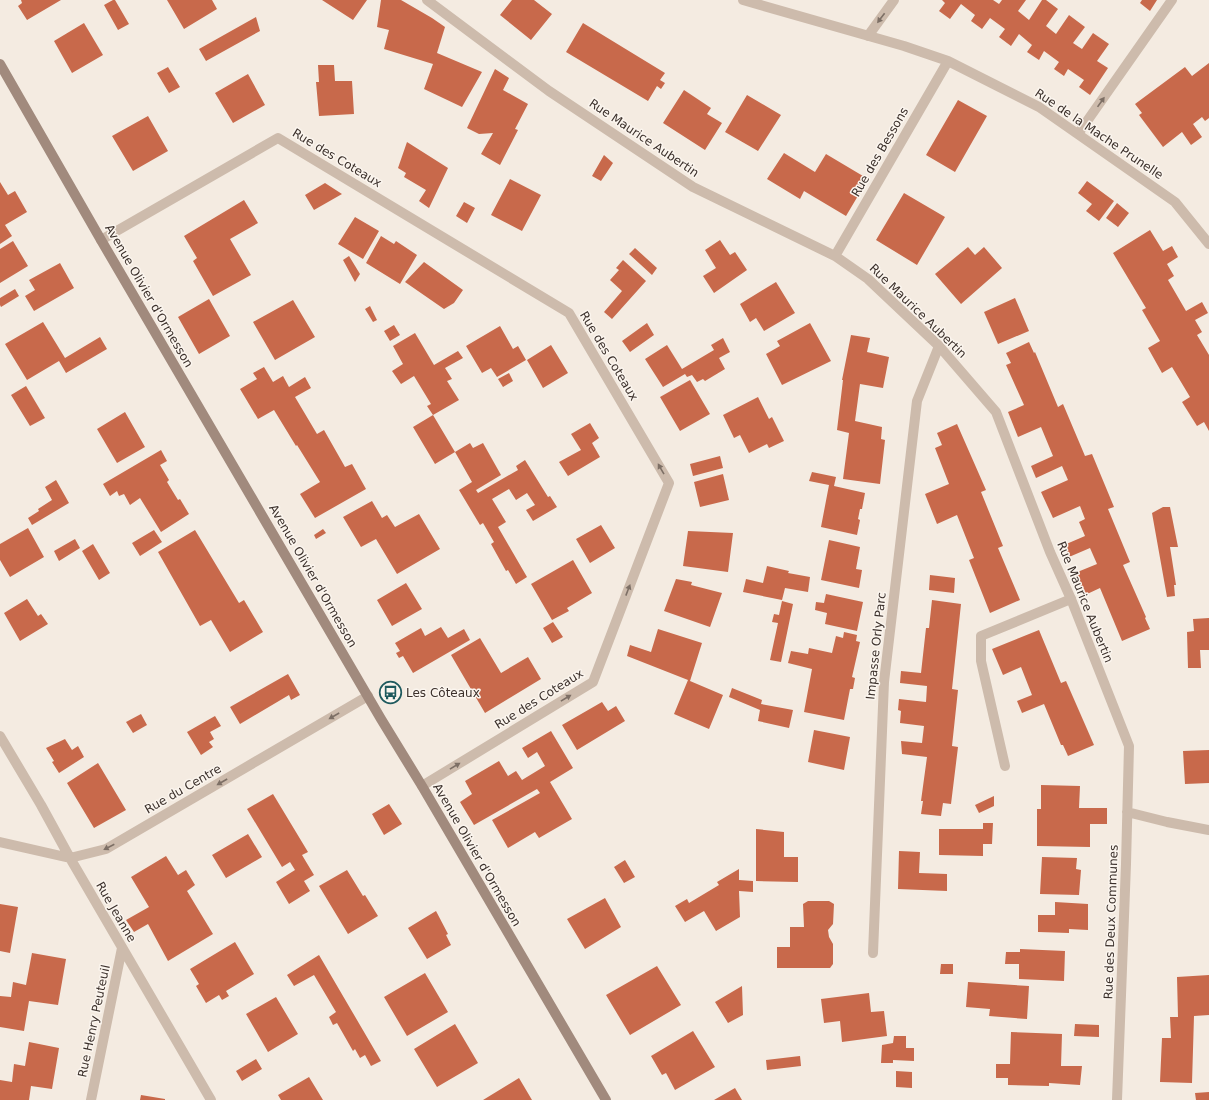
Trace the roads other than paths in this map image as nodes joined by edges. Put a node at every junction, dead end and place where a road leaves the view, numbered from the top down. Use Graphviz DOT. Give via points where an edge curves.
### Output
graph roads {
  1 [pos="426,0"];
  2 [pos="743,0"];
  3 [pos="894,0"];
  4 [pos="1172,0"];
  5 [pos="868,36"];
  6 [pos="948,61"];
  7 [pos="0,64"];
  8 [pos="1078,134"];
  9 [pos="101,240"];
  10 [pos="1209,244"];
  11 [pos="835,256"];
  12 [pos="939,346"];
  13 [pos="1071,599"];
  14 [pos="368,696"];
  15 [pos="0,736"];
  16 [pos="1129,746"];
  17 [pos="1005,766"];
  18 [pos="422,786"];
  19 [pos="1127,812"];
  20 [pos="1209,830"];
  21 [pos="0,842"];
  22 [pos="70,858"];
  23 [pos="122,948"];
  24 [pos="873,953"];
  25 [pos="91,1100"];
  26 [pos="211,1100"];
  27 [pos="606,1100"];
  28 [pos="1117,1100"];
  1 -- 11 [label="street, Rue Maurice Aubertin" via="549,91 693,187"];
  2 -- 5 [label="street, Rue de la Mache Prunelle"];
  3 -- 5 [label="street, one-way"];
  8 -- 4 [label="street, one-way"];
  5 -- 6 [label="street, Rue de la Mache Prunelle"];
  6 -- 8 [label="street, Rue de la Mache Prunelle" via="1039,107"];
  6 -- 11 [label="street, Rue des Bessons"];
  7 -- 9 [label="main road, Avenue Olivier d'Ormesson"];
  8 -- 10 [label="street, Rue de la Mache Prunelle" via="1175,202"];
  9 -- 14 [label="main road, Avenue Olivier d'Ormesson"];
  18 -- 9 [label="street, Rue des Coteaux, one-way" via="593,682 669,483 608,378 569,312 278,138"];
  11 -- 12 [label="street, Rue Maurice Aubertin" via="868,279"];
  12 -- 13 [label="street, Rue Maurice Aubertin" via="996,412"];
  12 -- 24 [label="street, Impasse Orly Parc" via="917,401 884,682"];
  13 -- 16 [label="street, Rue Maurice Aubertin"];
  13 -- 17 [label="street" via="981,636 981,661"];
  14 -- 18 [label="main road, Avenue Olivier d'Ormesson"];
  14 -- 22 [label="street, Rue du Centre, one-way" via="106,849"];
  15 -- 22 [label="street, Rue Jeanne"];
  16 -- 19 [label="street, Rue des Deux Communes"];
  18 -- 27 [label="main road, Avenue Olivier d'Ormesson"];
  19 -- 20 [label="street"];
  19 -- 28 [label="street, Rue des Deux Communes"];
  21 -- 22 [label="street, Rue du Centre"];
  22 -- 23 [label="street, Rue Jeanne"];
  23 -- 25 [label="street, Rue Henry Peuteuil"];
  23 -- 26 [label="street, Rue Jeanne"];
}
